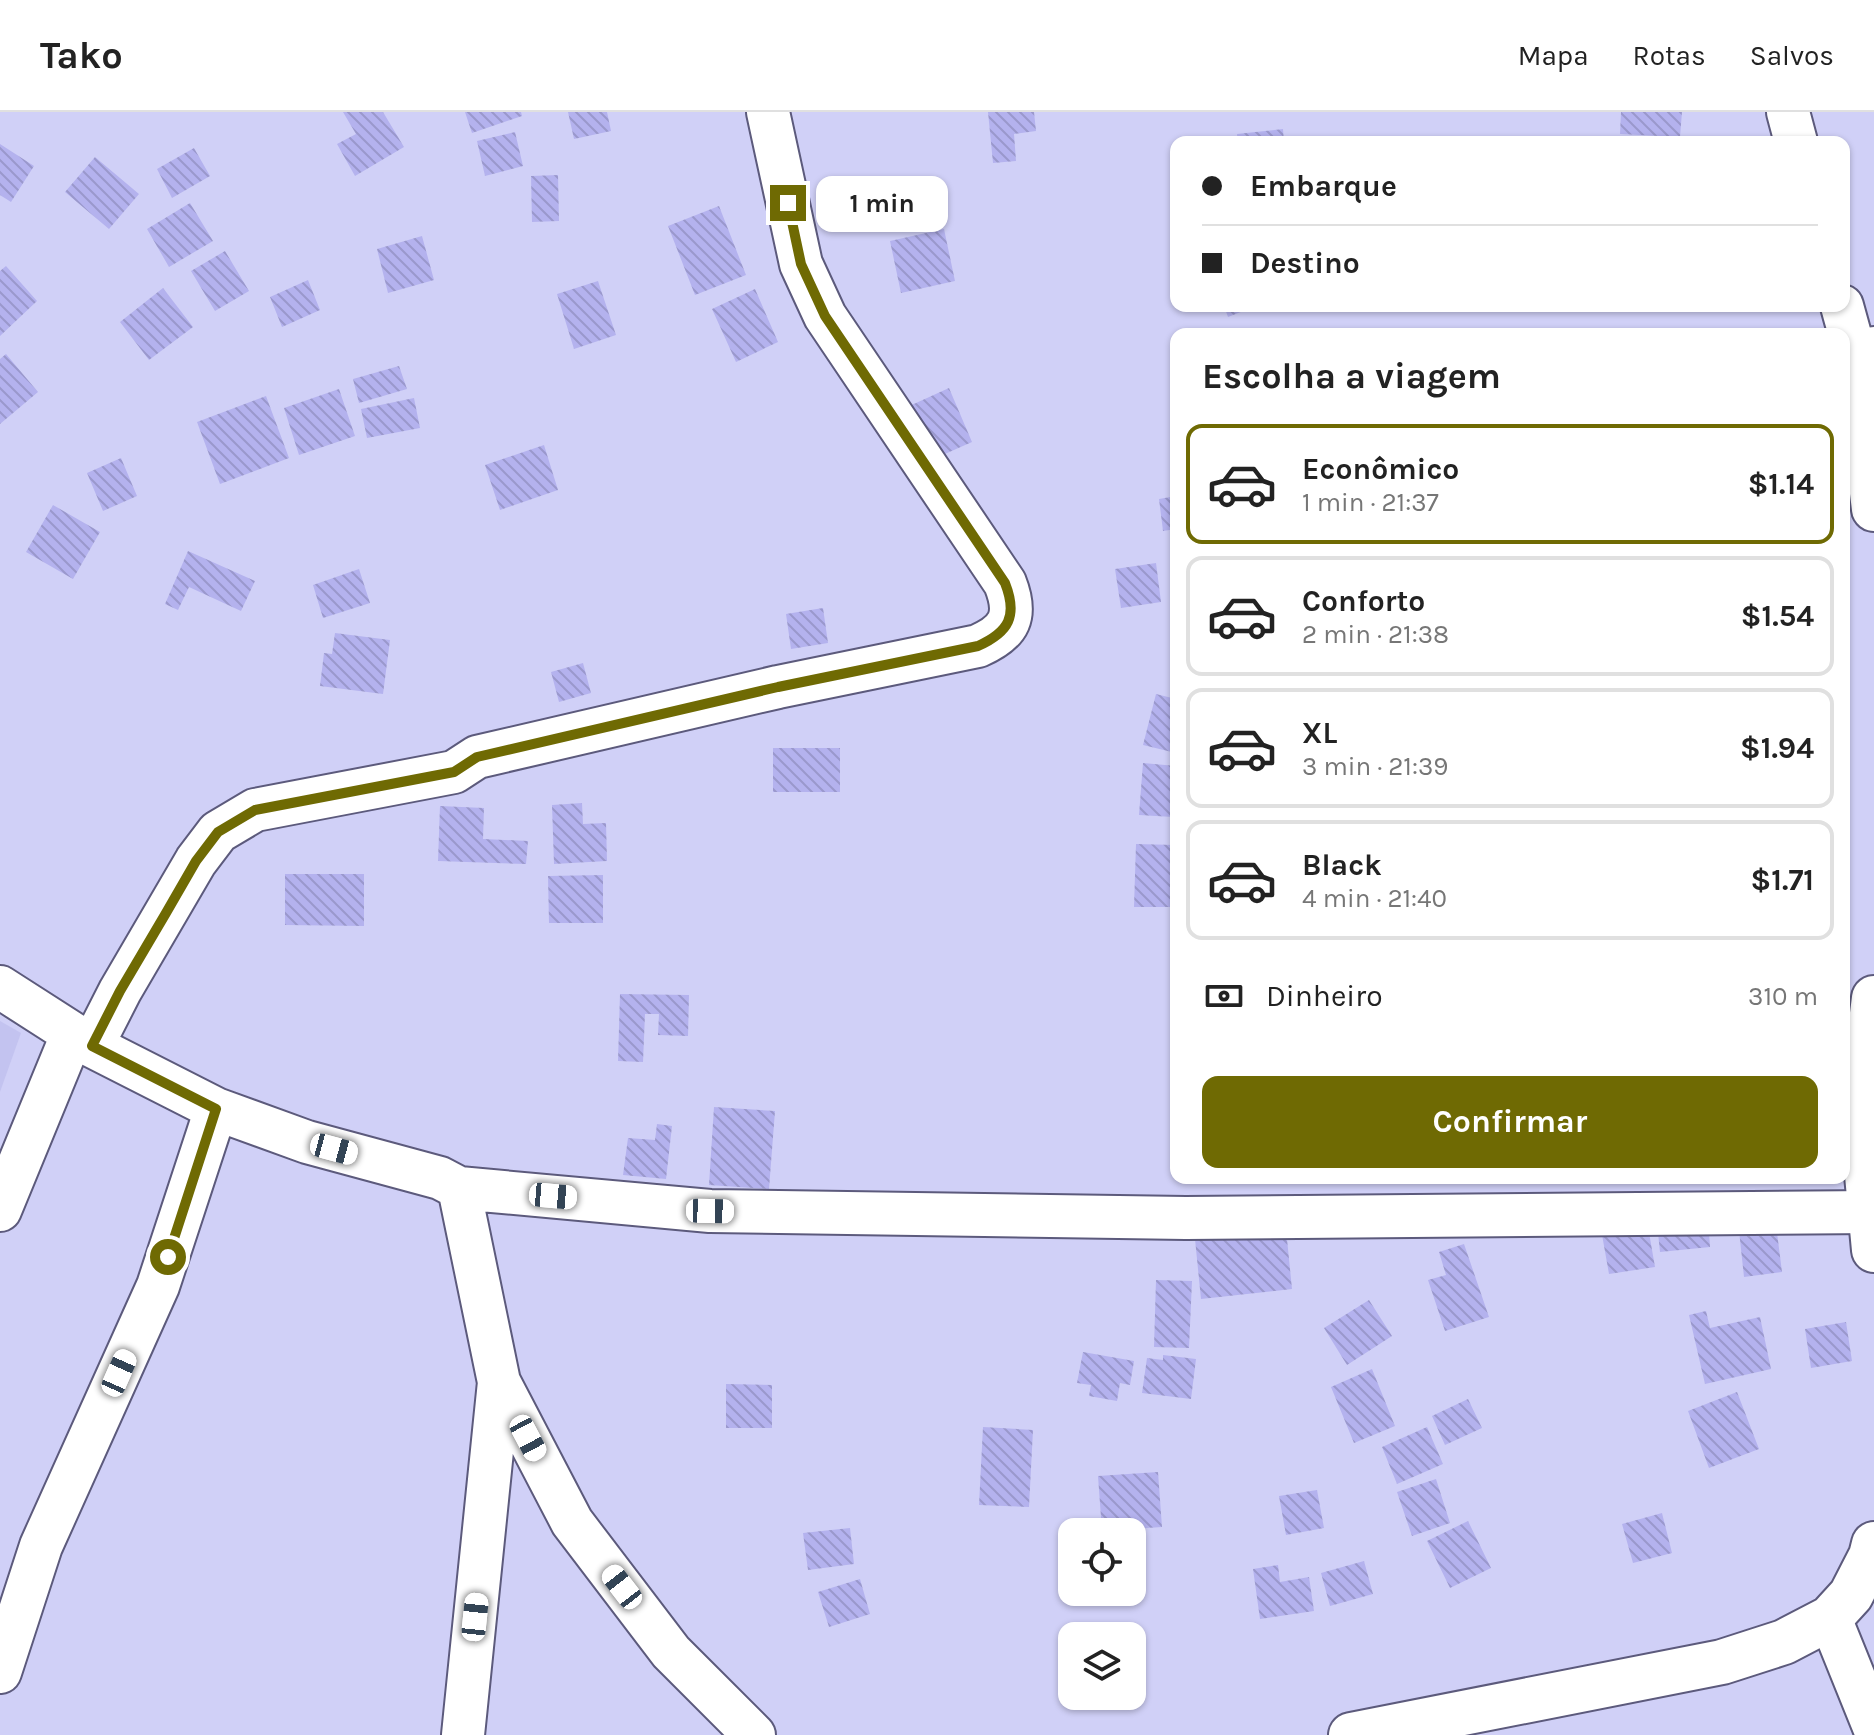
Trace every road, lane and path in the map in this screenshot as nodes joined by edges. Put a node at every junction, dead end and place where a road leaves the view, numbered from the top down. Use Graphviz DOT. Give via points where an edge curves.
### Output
graph roads {
  1 [pos="768,112"];
  2 [pos="1788,112"];
  3 [pos="1794,136"];
  4 [pos="1845,312"];
  5 [pos="1865,351"];
  6 [pos="1874,509"];
  7 [pos="0,987"];
  8 [pos="1874,998"];
  9 [pos="82,1040"];
  10 [pos="216,1109"];
  11 [pos="459,1188"];
  12 [pos="0,1210"];
  13 [pos="1873,1225"];
  14 [pos="499,1382"];
  15 [pos="1874,1544"];
  16 [pos="1830,1618"];
  17 [pos="0,1672"];
  18 [pos="1874,1727"];
  19 [pos="463,1735"];
  20 [pos="754,1735"];
  21 [pos="1351,1735"];
  1 -- 9 [label="street" via="801,264 825,316 1005,583 1012,600 1010,620 999,637 978,646 477,757 454,772 255,810 218,832 196,861 120,991"];
  2 -- 3 [label="street"];
  4 -- 5 [label="street"];
  5 -- 6 [label="street"];
  7 -- 9 [label="street"];
  8 -- 13 [label="street" via="1863,1087"];
  9 -- 10 [label="street"];
  9 -- 12 [label="street"];
  10 -- 11 [label="street"];
  10 -- 17 [label="street" via="158,1286 41,1546"];
  11 -- 13 [label="street" via="726,1211"];
  11 -- 14 [label="street"];
  14 -- 19 [label="street"];
  14 -- 20 [label="street" via="572,1522 671,1652"];
  15 -- 16 [label="street" via="1851,1595"];
  16 -- 18 [label="street"];
  16 -- 21 [label="street" via="1784,1642 1722,1662"];
}
